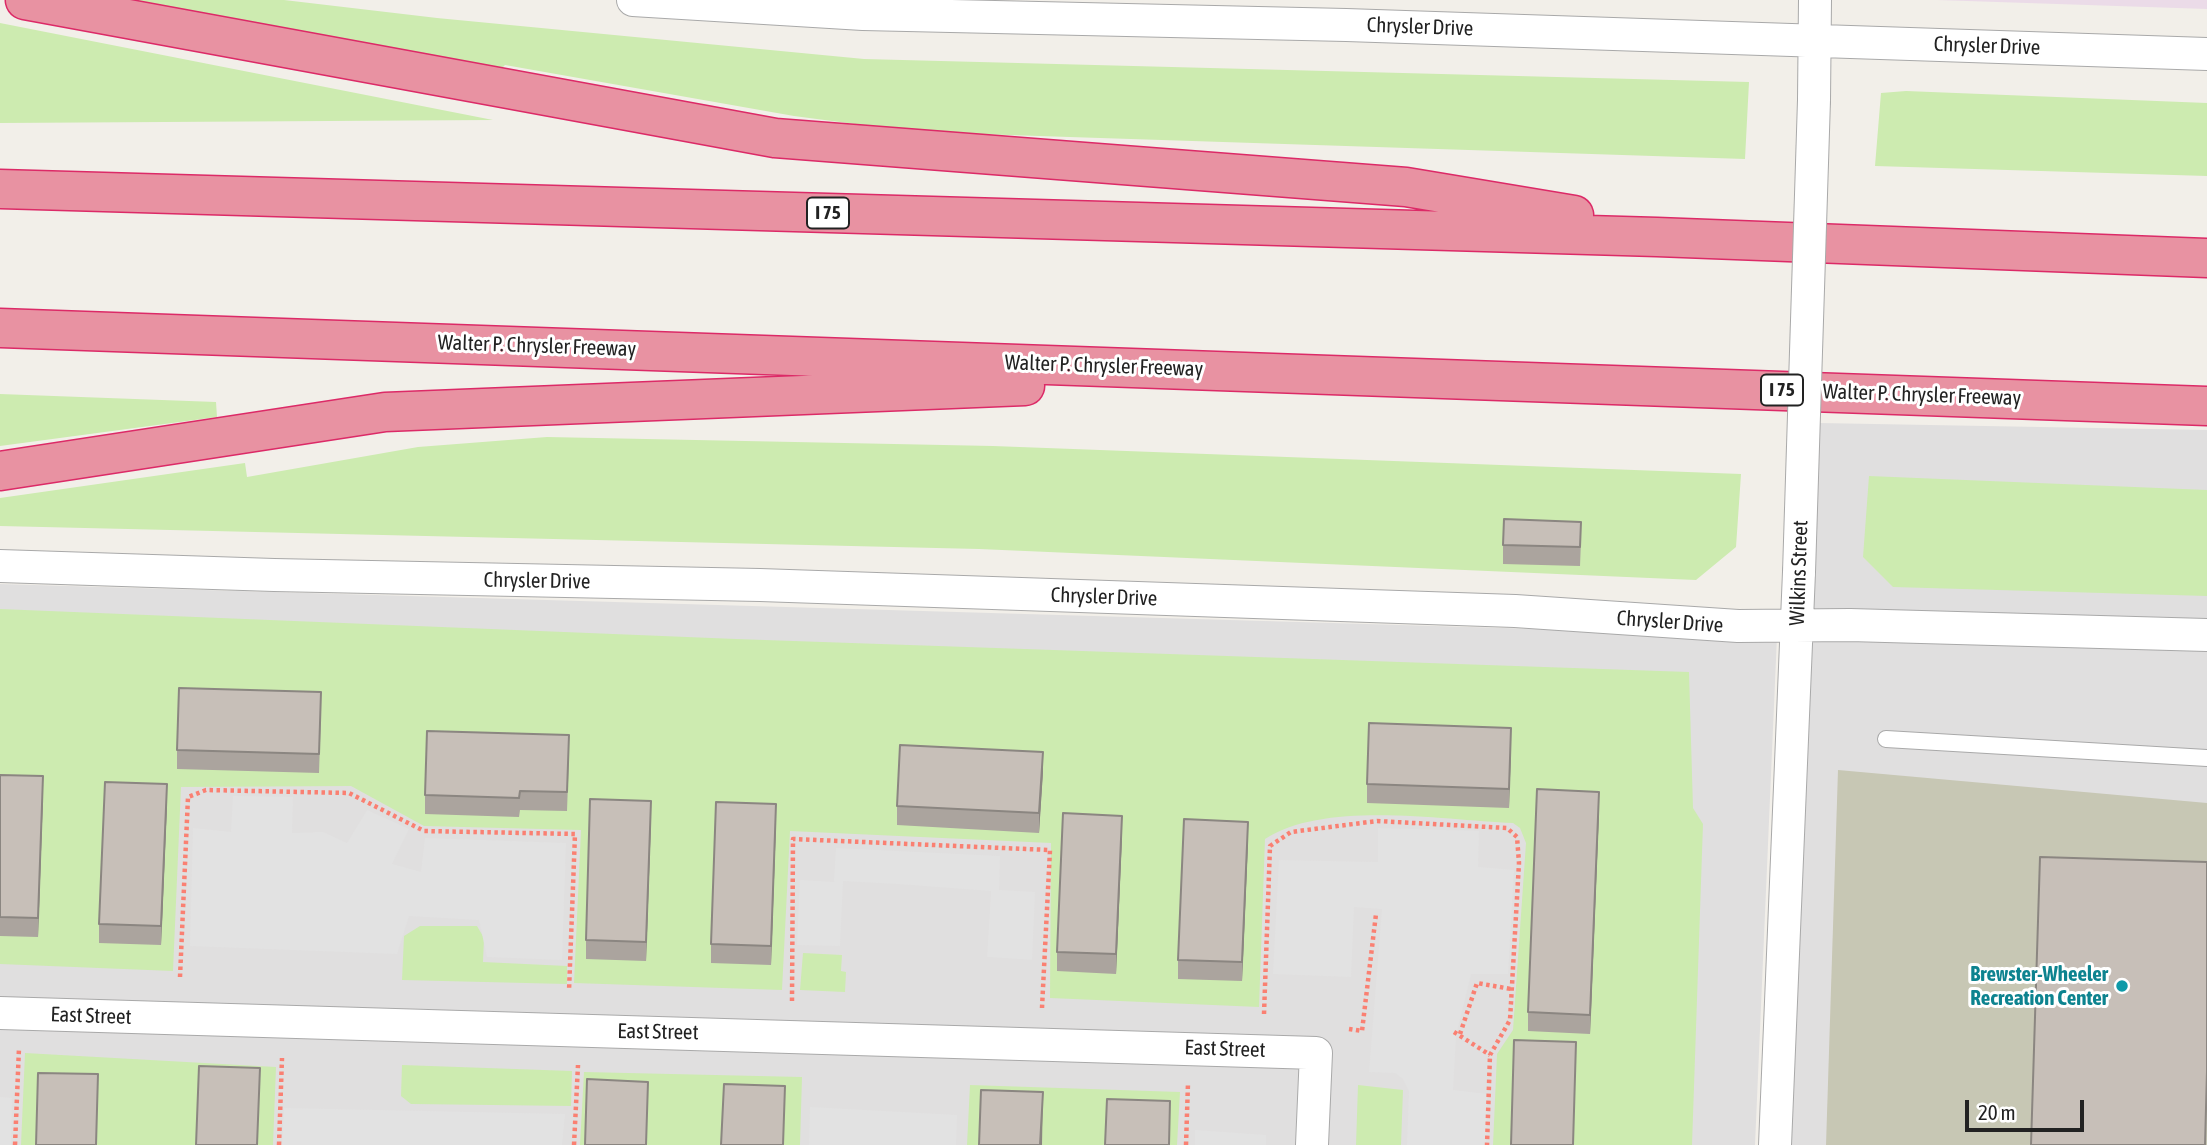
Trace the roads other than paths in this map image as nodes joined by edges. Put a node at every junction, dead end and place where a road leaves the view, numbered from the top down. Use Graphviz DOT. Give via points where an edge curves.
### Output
graph roads {
  1 [pos="25,0"];
  2 [pos="634,0"];
  3 [pos="1815,0"];
  4 [pos="1814,40"];
  5 [pos="2207,54"];
  6 [pos="0,188"];
  7 [pos="1657,237"];
  8 [pos="2207,258"];
  9 [pos="0,328"];
  10 [pos="1358,374"];
  11 [pos="2207,406"];
  12 [pos="0,471"];
  13 [pos="0,566"];
  14 [pos="1797,627"];
  15 [pos="2207,635"];
  16 [pos="1886,739"];
  17 [pos="2207,758"];
  18 [pos="0,1013"];
  19 [pos="1312,1145"];
  20 [pos="1774,1145"];
  1 -- 7 [label="highway" via="775,138 1406,187 1587,217"];
  2 -- 4 [label="street, Chrysler Drive" via="863,14"];
  3 -- 4 [label="street, Wilkins Street"];
  4 -- 5 [label="street, Chrysler Drive"];
  4 -- 14 [label="street, Wilkins Street, bridge"];
  6 -- 7 [label="highway, I 75"];
  7 -- 8 [label="highway, I 75"];
  9 -- 10 [label="highway, Walter P. Chrysler Freeway / I 75"];
  10 -- 11 [label="highway, Walter P. Chrysler Freeway / I 75"];
  10 -- 12 [label="highway" via="385,412"];
  13 -- 14 [label="street, Chrysler Drive" via="760,585 1445,609"];
  14 -- 15 [label="street, Chrysler Drive"];
  14 -- 20 [label="street, Wilkins Street"];
  16 -- 17 [label="lane"];
  18 -- 19 [label="street, East Street" via="1315,1053"];
}
